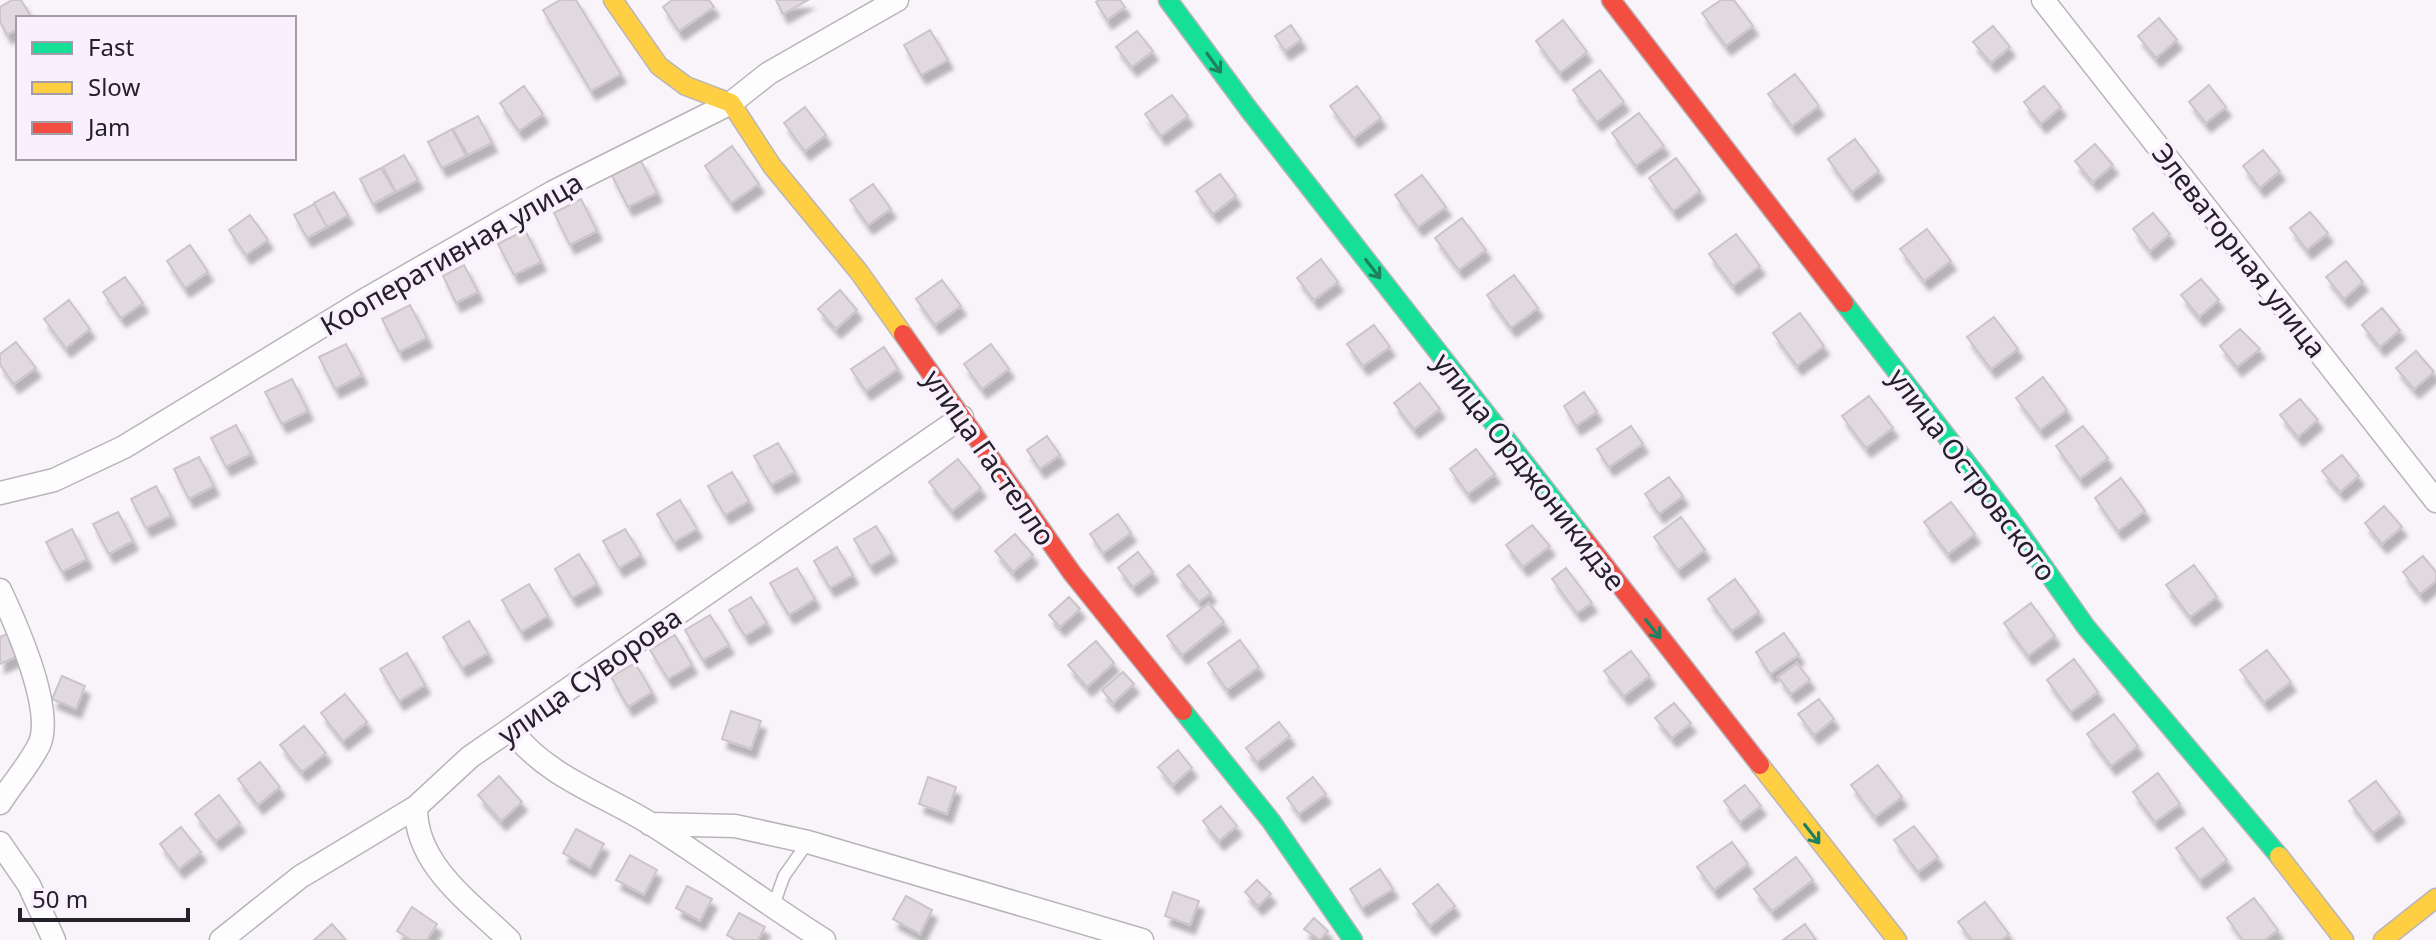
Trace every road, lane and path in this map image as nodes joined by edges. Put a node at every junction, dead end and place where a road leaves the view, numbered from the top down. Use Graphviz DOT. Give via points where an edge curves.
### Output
graph roads {
  1 [pos="613,0"];
  2 [pos="897,0"];
  3 [pos="1168,0"];
  4 [pos="1611,0"];
  5 [pos="2043,0"];
  6 [pos="731,103"];
  7 [pos="962,417"];
  8 [pos="0,493"];
  9 [pos="2436,501"];
  10 [pos="0,590"];
  11 [pos="511,730"];
  12 [pos="0,803"];
  13 [pos="416,807"];
  14 [pos="650,824"];
  15 [pos="808,842"];
  16 [pos="0,843"];
  17 [pos="2436,898"];
  18 [pos="773,908"];
  19 [pos="2411,931"];
  20 [pos="54,940"];
  21 [pos="221,940"];
  22 [pos="509,940"];
  23 [pos="824,940"];
  24 [pos="1142,940"];
  25 [pos="1353,940"];
  26 [pos="1897,940"];
  27 [pos="2344,940"];
  28 [pos="2383,940"];
  1 -- 6 [label="street" via="659,71 691,91"];
  2 -- 6 [label="street, Кооперативная улица" via="769,73"];
  3 -- 26 [label="street, улица Орджоникидзе, one-way"];
  4 -- 27 [label="street, улица Островского" via="2010,519 2086,627"];
  5 -- 9 [label="street, Элеваторная улица"];
  6 -- 7 [label="street, улица Гастелло" via="772,166 859,272"];
  6 -- 8 [label="street, Кооперативная улица" via="514,214 124,447 54,480"];
  7 -- 11 [label="street, улица Суворова"];
  7 -- 25 [label="street, улица Гастелло" via="1072,573 1271,821"];
  10 -- 12 [label="street" via="24,640 44,725 39,745"];
  11 -- 13 [label="street, улица Суворова" via="470,757"];
  11 -- 14 [label="street" via="550,769"];
  13 -- 21 [label="street, улица Суворова" via="300,877"];
  13 -- 22 [label="street" via="421,845 445,879"];
  14 -- 15 [label="street" via="735,826"];
  14 -- 18 [label="street"];
  15 -- 18 [label="lane" via="784,876"];
  15 -- 24 [label="street"];
  16 -- 20 [label="street" via="29,885"];
  17 -- 19 [label="street"];
  18 -- 23 [label="street"];
  19 -- 28 [label="street"];
}
